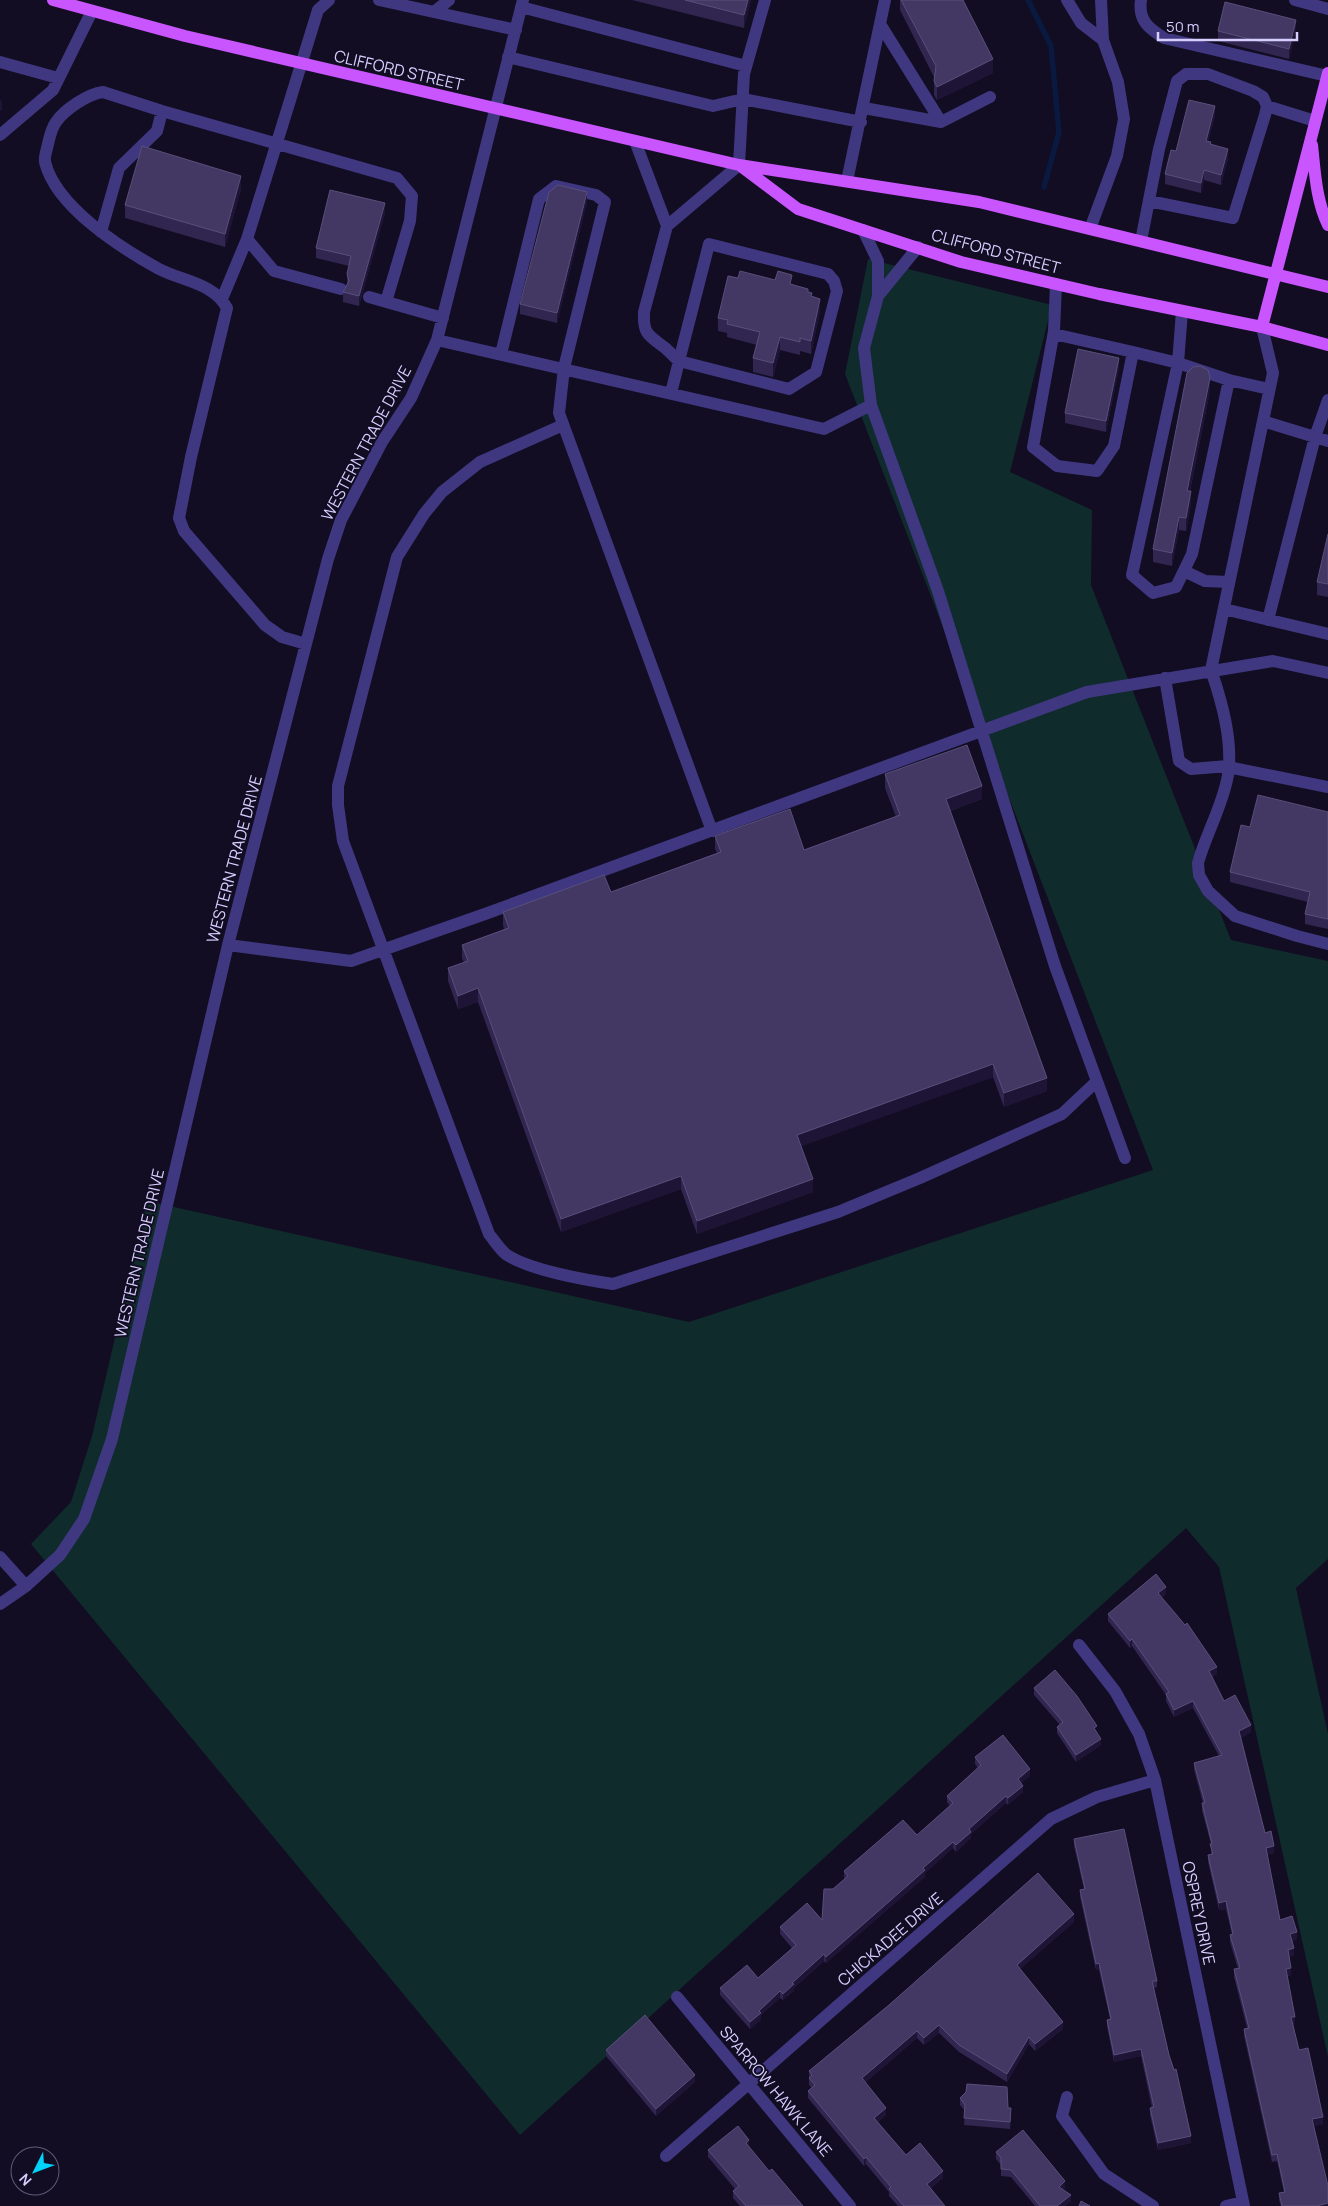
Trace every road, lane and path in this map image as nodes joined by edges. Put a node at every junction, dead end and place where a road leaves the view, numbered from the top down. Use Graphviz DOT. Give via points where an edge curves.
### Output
graph roads {
  1 [pos="53,0"];
  2 [pos="329,0"];
  3 [pos="379,0"];
  4 [pos="448,0"];
  5 [pos="765,0"];
  6 [pos="885,0"];
  7 [pos="1067,0"];
  8 [pos="1101,0"];
  9 [pos="1141,0"];
  10 [pos="1296,0"];
  11 [pos="522,3"];
  12 [pos="1328,9"];
  13 [pos="92,10"];
  14 [pos="434,12"];
  15 [pos="880,24"];
  16 [pos="516,30"];
  17 [pos="1104,40"];
  18 [pos="508,57"];
  19 [pos="0,62"];
  20 [pos="303,64"];
  21 [pos="746,66"];
  22 [pos="1328,75"];
  23 [pos="58,78"];
  24 [pos="990,97"];
  25 [pos="743,98"];
  26 [pos="1267,106"];
  27 [pos="864,108"];
  28 [pos="495,109"];
  29 [pos="162,111"];
  30 [pos="1315,121"];
  31 [pos="861,122"];
  32 [pos="941,122"];
  33 [pos="0,135"];
  34 [pos="1311,137"];
  35 [pos="635,141"];
  36 [pos="276,143"];
  37 [pos="739,165"];
  38 [pos="847,181"];
  39 [pos="1149,202"];
  40 [pos="1328,225"];
  41 [pos="667,226"];
  42 [pos="1090,229"];
  43 [pos="863,230"];
  44 [pos="101,232"];
  45 [pos="247,239"];
  46 [pos="1141,242"];
  47 [pos="918,248"];
  48 [pos="1276,275"];
  49 [pos="1056,284"];
  50 [pos="1328,288"];
  51 [pos="341,289"];
  52 [pos="878,296"];
  53 [pos="369,297"];
  54 [pos="222,299"];
  55 [pos="386,302"];
  56 [pos="1182,311"];
  57 [pos="443,318"];
  58 [pos="1262,327"];
  59 [pos="1054,334"];
  60 [pos="437,340"];
  61 [pos="1328,344"];
  62 [pos="1133,352"];
  63 [pos="501,354"];
  64 [pos="679,361"];
  65 [pos="1178,363"];
  66 [pos="564,368"];
  67 [pos="1229,380"];
  68 [pos="1269,389"];
  69 [pos="670,393"];
  70 [pos="1328,400"];
  71 [pos="871,405"];
  72 [pos="1263,421"];
  73 [pos="563,425"];
  74 [pos="1315,437"];
  75 [pos="1328,441"];
  76 [pos="1184,571"];
  77 [pos="1229,582"];
  78 [pos="1224,609"];
  79 [pos="1268,620"];
  80 [pos="1328,634"];
  81 [pos="306,644"];
  82 [pos="1211,670"];
  83 [pos="1328,673"];
  84 [pos="1165,678"];
  85 [pos="981,732"];
  86 [pos="1228,767"];
  87 [pos="1328,787"];
  88 [pos="712,831"];
  89 [pos="1328,944"];
  90 [pos="228,945"];
  91 [pos="384,949"];
  92 [pos="1097,1081"];
  93 [pos="1125,1158"];
  94 [pos="0,1557"];
  95 [pos="26,1586"];
  96 [pos="0,1604"];
  97 [pos="1078,1645"];
  98 [pos="1155,1780"];
  99 [pos="677,1997"];
  100 [pos="749,2083"];
  101 [pos="1068,2098"];
  102 [pos="666,2156"];
  103 [pos="1243,2204"];
  104 [pos="850,2206"];
  105 [pos="1153,2206"];
  106 [pos="1226,2206"];
  1 -- 13 [label="main road, CLIFFORD STREET"];
  2 -- 20 [label="street" via="318,10"];
  3 -- 14 [label="street"];
  4 -- 14 [label="street"];
  5 -- 21 [label="street"];
  6 -- 15 [label="street"];
  7 -- 17 [label="street" via="1081,24"];
  8 -- 17 [label="street"];
  9 -- 22 [label="street" via="1141,19 1164,38"];
  10 -- 12 [label="street"];
  11 -- 16 [label="street, WESTERN TRADE DRIVE"];
  11 -- 21 [label="street"];
  13 -- 20 [label="main road, CLIFFORD STREET"];
  13 -- 23 [label="street"];
  14 -- 16 [label="street"];
  15 -- 27 [label="street"];
  15 -- 32 [label="street"];
  16 -- 18 [label="street, WESTERN TRADE DRIVE"];
  17 -- 42 [label="street" via="1118,82 1124,119 1117,156"];
  18 -- 25 [label="street" via="714,106"];
  18 -- 28 [label="street, WESTERN TRADE DRIVE"];
  19 -- 23 [label="street"];
  20 -- 28 [label="main road, CLIFFORD STREET"];
  20 -- 36 [label="street"];
  21 -- 25 [label="street"];
  22 -- 30 [label="main road"];
  23 -- 33 [label="street" via="53,90"];
  24 -- 32 [label="street"];
  25 -- 31 [label="street"];
  25 -- 37 [label="street"];
  26 -- 30 [label="street"];
  26 -- 39 [label="street" via="1233,218"];
  26 -- 39 [label="street" via="1263,97 1253,91 1208,74 1181,76 1174,90"];
  27 -- 31 [label="street"];
  27 -- 32 [label="street"];
  28 -- 35 [label="main road, CLIFFORD STREET"];
  28 -- 57 [label="street, WESTERN TRADE DRIVE"];
  29 -- 36 [label="street"];
  29 -- 44 [label="street" via="156,130 118,168"];
  29 -- 44 [label="street" via="103,92 94,93 65,113 52,128 44,160 54,184"];
  30 -- 34 [label="main road"];
  31 -- 38 [label="street"];
  34 -- 40 [label="main road" via="1318,195"];
  34 -- 48 [label="main road"];
  35 -- 37 [label="main road, CLIFFORD STREET"];
  35 -- 41 [label="street"];
  36 -- 45 [label="street"];
  36 -- 55 [label="street" via="397,178 412,196 410,221"];
  37 -- 38 [label="main road, CLIFFORD STREET"];
  37 -- 41 [label="street"];
  37 -- 43 [label="main road, CLIFFORD STREET" via="798,208"];
  38 -- 42 [label="main road, CLIFFORD STREET" via="979,202"];
  39 -- 46 [label="street"];
  41 -- 64 [label="street" via="643,325 652,339"];
  42 -- 46 [label="main road, CLIFFORD STREET"];
  43 -- 47 [label="main road, CLIFFORD STREET"];
  43 -- 52 [label="street" via="878,261"];
  44 -- 54 [label="street" via="154,266 209,289"];
  45 -- 51 [label="street" via="274,271"];
  45 -- 54 [label="street"];
  46 -- 48 [label="main road, CLIFFORD STREET"];
  47 -- 49 [label="main road, CLIFFORD STREET" via="961,262"];
  47 -- 52 [label="street"];
  48 -- 50 [label="main road, CLIFFORD STREET"];
  48 -- 58 [label="main road"];
  49 -- 56 [label="main road, CLIFFORD STREET"];
  49 -- 59 [label="street"];
  52 -- 71 [label="street" via="864,348"];
  53 -- 55 [label="street"];
  54 -- 81 [label="street" via="227,308 179,518 184,531 266,625 282,637"];
  55 -- 57 [label="street"];
  56 -- 58 [label="main road, CLIFFORD STREET"];
  56 -- 65 [label="street"];
  57 -- 60 [label="street, WESTERN TRADE DRIVE"];
  58 -- 61 [label="main road, CLIFFORD STREET"];
  58 -- 68 [label="street" via="1273,373"];
  59 -- 62 [label="street"];
  59 -- 62 [label="street" via="1033,447 1057,466 1097,472 1114,446"];
  60 -- 63 [label="street"];
  60 -- 81 [label="street, WESTERN TRADE DRIVE" via="411,398 382,442 342,520 328,559"];
  62 -- 65 [label="street"];
  63 -- 66 [label="street"];
  63 -- 66 [label="street" via="539,199 556,186 596,195 604,202"];
  64 -- 64 [label="street" via="789,389 816,372 836,291 834,281 828,274 709,244"];
  64 -- 69 [label="street"];
  65 -- 67 [label="street"];
  65 -- 76 [label="street" via="1132,574 1153,593 1176,587"];
  66 -- 69 [label="street"];
  66 -- 73 [label="street" via="559,413"];
  67 -- 68 [label="street"];
  67 -- 76 [label="street" via="1192,554"];
  68 -- 72 [label="street"];
  69 -- 71 [label="street" via="824,429"];
  70 -- 74 [label="street"];
  71 -- 85 [label="street" via="938,591"];
  72 -- 74 [label="street"];
  72 -- 77 [label="street"];
  73 -- 88 [label="street"];
  73 -- 91 [label="street" via="480,462 442,492 397,557 338,786 343,841"];
  74 -- 75 [label="street"];
  74 -- 79 [label="street"];
  76 -- 77 [label="street" via="1204,581"];
  77 -- 78 [label="street"];
  78 -- 79 [label="street"];
  78 -- 82 [label="street"];
  79 -- 80 [label="street"];
  81 -- 90 [label="street, WESTERN TRADE DRIVE"];
  82 -- 83 [label="street" via="1273,661"];
  82 -- 84 [label="street"];
  82 -- 86 [label="street" via="1220,697"];
  84 -- 85 [label="street" via="1087,692"];
  84 -- 86 [label="street" via="1179,761 1191,769"];
  85 -- 88 [label="street"];
  85 -- 92 [label="street" via="1055,966"];
  86 -- 87 [label="street"];
  86 -- 89 [label="street" via="1225,786 1198,863 1199,875 1208,892 1235,916"];
  88 -- 91 [label="street"];
  90 -- 91 [label="street" via="351,961"];
  90 -- 95 [label="street, WESTERN TRADE DRIVE" via="112,1439 84,1519 60,1555"];
  91 -- 92 [label="street" via="489,1234 505,1254 582,1279 613,1284 838,1212 1062,1114"];
  92 -- 93 [label="street"];
  94 -- 95 [label="street"];
  95 -- 96 [label="street, WESTERN TRADE DRIVE"];
  97 -- 98 [label="street, OSPREY DRIVE" via="1115,1691 1139,1734"];
  98 -- 100 [label="street, CHICKADEE DRIVE" via="1097,1796 1052,1819"];
  98 -- 103 [label="street, OSPREY DRIVE"];
  99 -- 100 [label="street, SPARROW HAWK LANE"];
  100 -- 102 [label="street, CHICKADEE DRIVE"];
  100 -- 104 [label="street, SPARROW HAWK LANE"];
  101 -- 105 [label="street" via="1062,2116 1104,2174"];
  103 -- 106 [label="street"];
}
